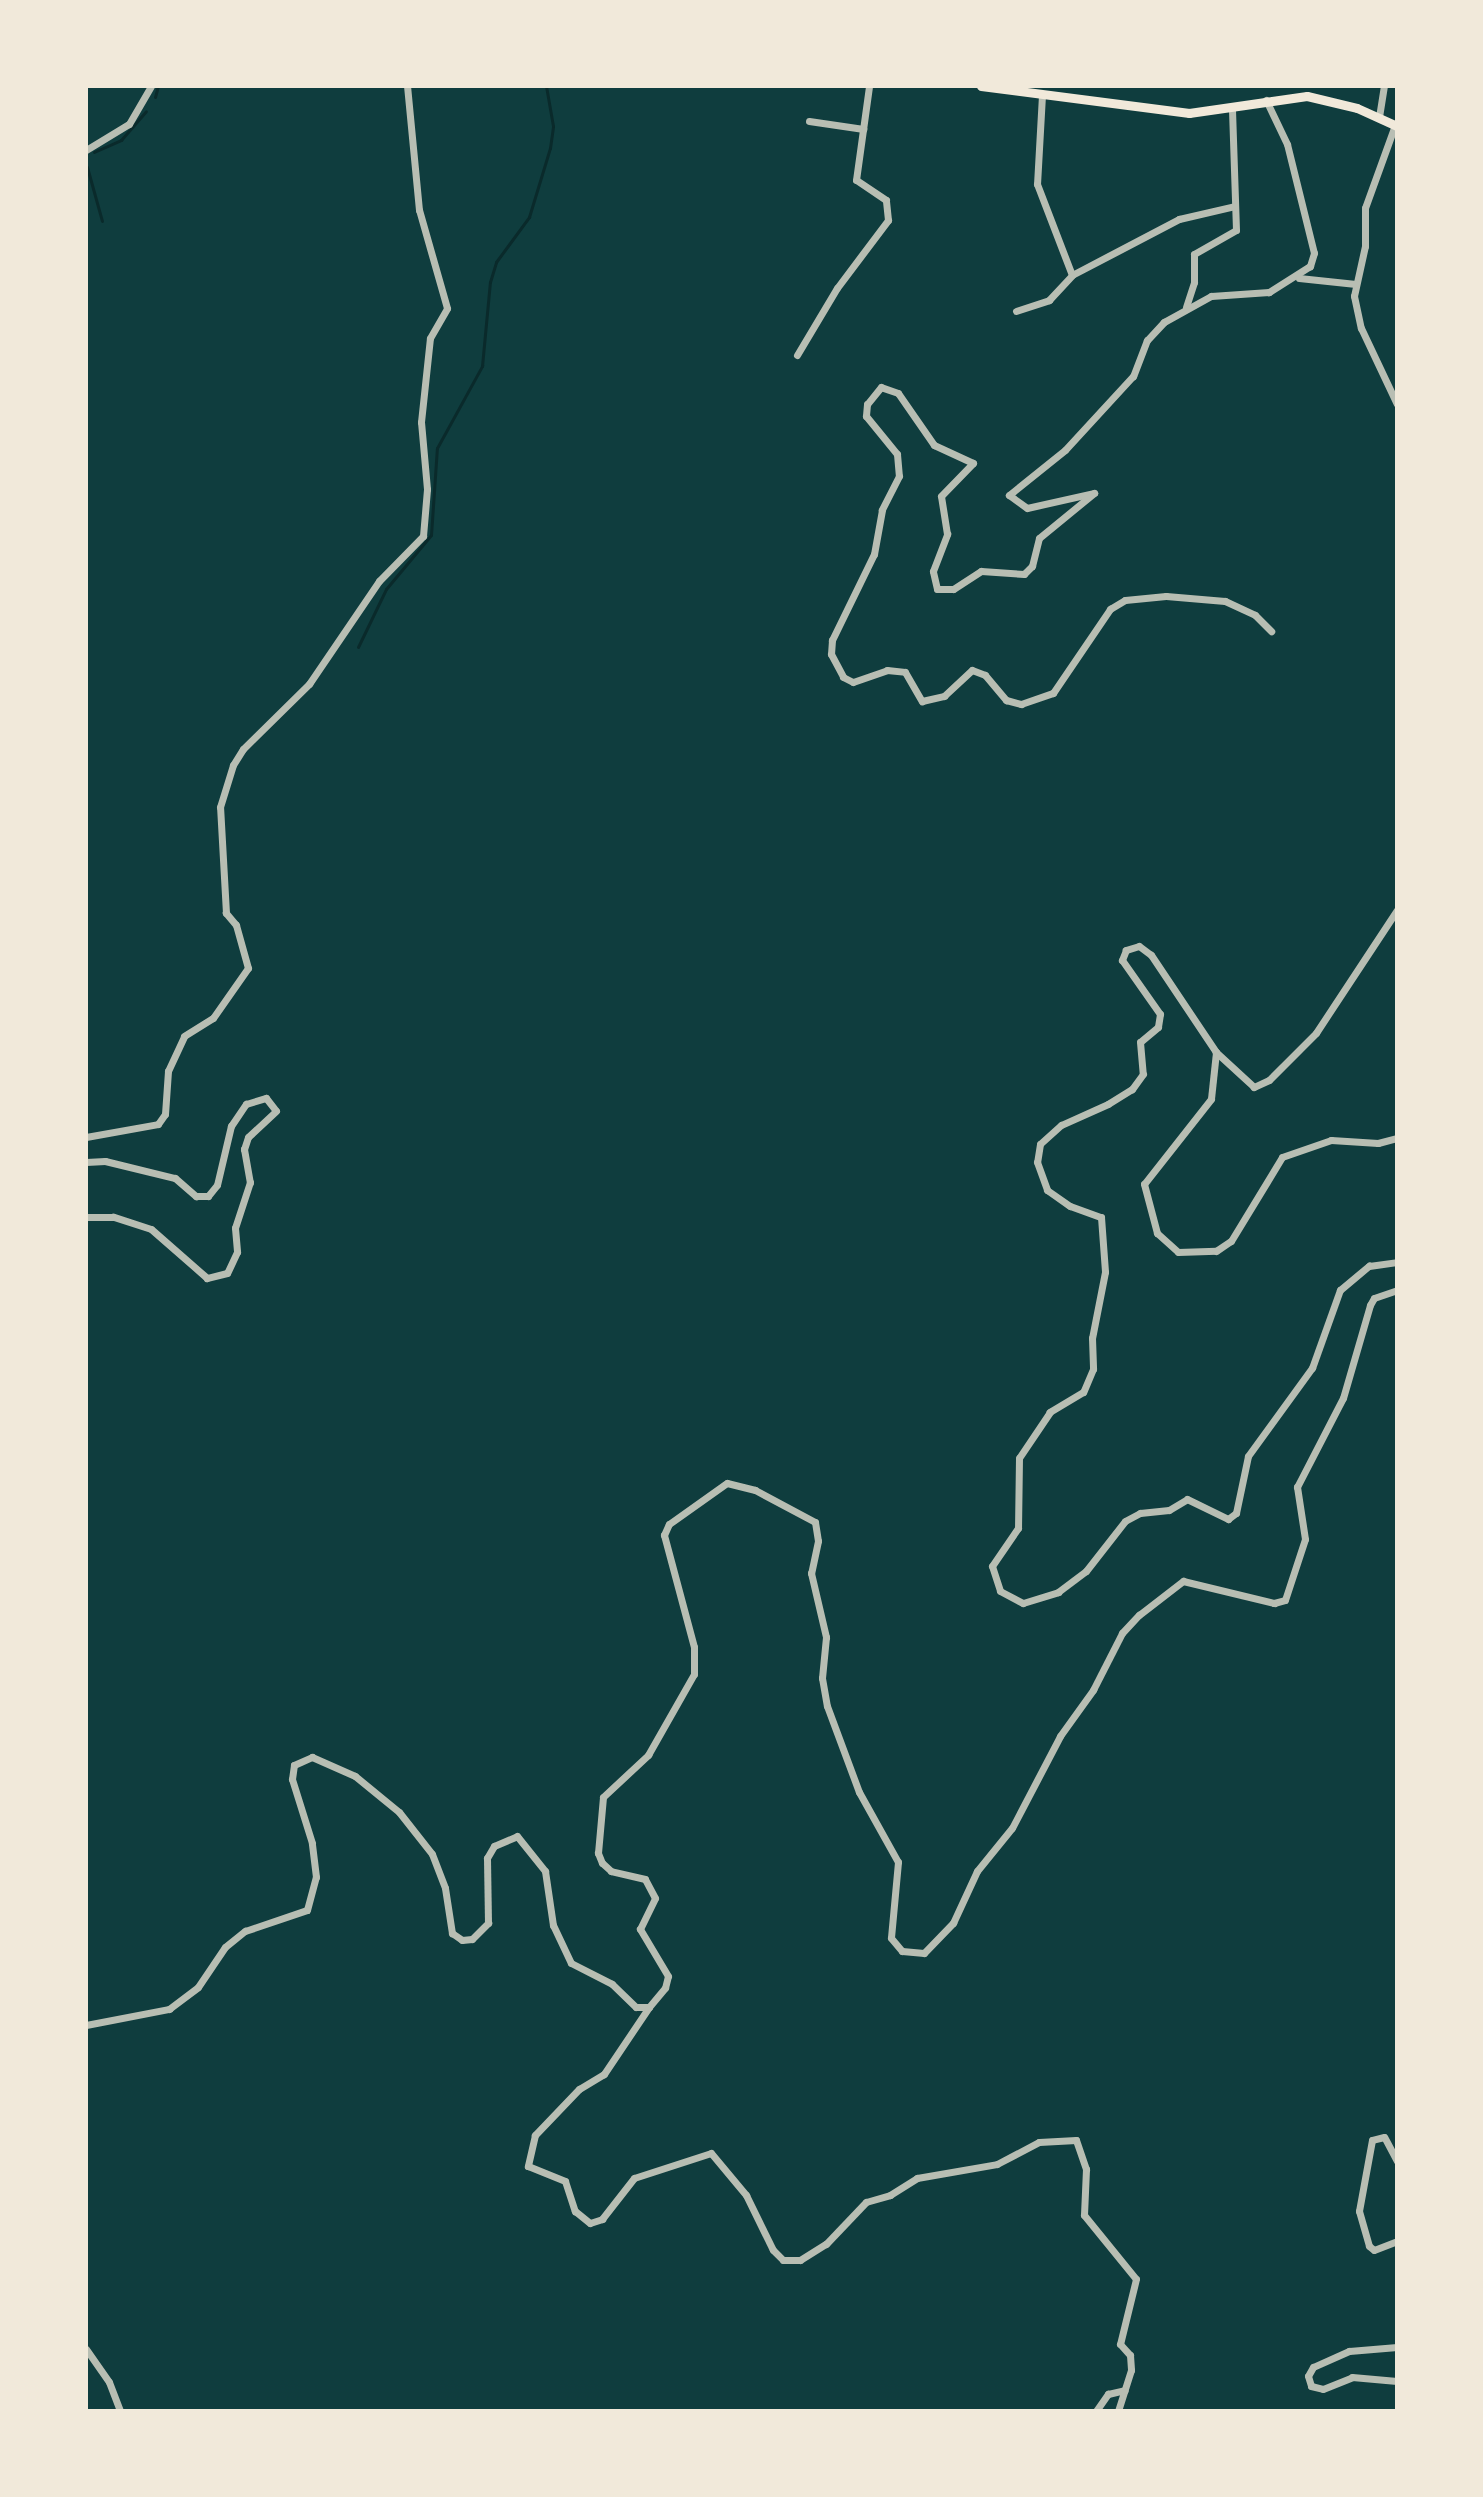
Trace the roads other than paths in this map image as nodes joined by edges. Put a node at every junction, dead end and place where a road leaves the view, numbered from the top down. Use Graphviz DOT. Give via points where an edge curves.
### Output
graph roads {
  1 [pos="151,86"];
  2 [pos="407,86"];
  3 [pos="869,86"];
  4 [pos="981,86"];
  5 [pos="1069,86"];
  6 [pos="1300,86"];
  7 [pos="1384,86"];
  8 [pos="1042,95"];
  9 [pos="1307,96"];
  10 [pos="1069,99"];
  11 [pos="1266,100"];
  12 [pos="1232,108"];
  13 [pos="1379,117"];
  14 [pos="809,121"];
  15 [pos="1396,126"];
  16 [pos="863,129"];
  17 [pos="86,150"];
  18 [pos="1235,206"];
  19 [pos="1072,275"];
  20 [pos="1297,277"];
  21 [pos="1356,284"];
  22 [pos="1186,308"];
  23 [pos="1016,311"];
  24 [pos="797,355"];
  25 [pos="1396,391"];
  26 [pos="1397,404"];
  27 [pos="1271,631"];
  28 [pos="1397,910"];
  29 [pos="1216,1052"];
  30 [pos="86,1137"];
  31 [pos="1397,1138"];
  32 [pos="86,1162"];
  33 [pos="86,1217"];
  34 [pos="1397,1262"];
  35 [pos="1397,1290"];
  36 [pos="649,2007"];
  37 [pos="86,2025"];
  38 [pos="1397,2161"];
  39 [pos="1397,2241"];
  40 [pos="1397,2347"];
  41 [pos="86,2349"];
  42 [pos="1397,2381"];
  43 [pos="1125,2390"];
  44 [pos="120,2411"];
  45 [pos="1096,2411"];
  46 [pos="1118,2411"];
  1 -- 17 [label="street" via="129,124"];
  2 -- 30 [label="street" via="419,210 447,308 430,338 421,422 427,489 423,536 379,581 309,684 233,765 220,807 226,913 236,925 248,968 213,1018 184,1036 168,1071 165,1114 158,1124"];
  3 -- 16 [label="street"];
  4 -- 8 [label="main road"];
  5 -- 10 [label="street"];
  6 -- 9 [label="street"];
  7 -- 13 [label="street"];
  8 -- 10 [label="main road"];
  8 -- 19 [label="street" via="1037,184"];
  9 -- 11 [label="main road"];
  9 -- 13 [label="main road"];
  10 -- 12 [label="main road" via="1176,113"];
  11 -- 12 [label="main road"];
  11 -- 20 [label="street" via="1287,144 1314,253 1310,266"];
  12 -- 18 [label="street"];
  13 -- 15 [label="main road"];
  14 -- 16 [label="street"];
  15 -- 21 [label="street" via="1365,208"];
  16 -- 24 [label="street" via="856,180 886,200 888,220 837,288"];
  18 -- 19 [label="street" via="1179,219"];
  18 -- 22 [label="street" via="1236,230 1194,254 1194,282"];
  19 -- 23 [label="street" via="1049,300"];
  20 -- 21 [label="street"];
  20 -- 22 [label="street" via="1269,292 1211,296"];
  21 -- 25 [label="street" via="1355,312"];
  22 -- 27 [label="street" via="1147,340 1133,376 1065,450 1009,495 1027,508 1094,493 1039,538 1032,566 1024,574 981,571 953,589 937,589 933,571 947,534 941,496 973,463 934,445 898,393 881,387 871,395 866,416 891,442 899,476 882,510 874,554 832,640 832,662 853,682 887,670 905,672 916,698 930,702 962,677 979,671 1006,700 1021,704 1053,693 1110,609 1125,600 1166,596 1225,601 1255,615"];
  25 -- 26 [label="street"];
  28 -- 29 [label="street" via="1316,1033 1269,1080 1254,1087"];
  29 -- 31 [label="street" via="1211,1099 1144,1184 1157,1233 1178,1252 1216,1251 1231,1241 1282,1157 1331,1140 1378,1143"];
  29 -- 34 [label="street" via="1151,955 1139,946 1126,950 1122,960 1160,1014 1158,1027 1140,1042 1143,1074 1132,1089 1108,1104 1061,1125 1040,1144 1037,1162 1047,1190 1070,1206 1101,1217 1105,1272 1092,1338 1093,1369 1083,1392 1050,1412 1019,1458 1018,1528 992,1566 1000,1591 1023,1603 1058,1592 1086,1571 1125,1521 1140,1513 1169,1510 1187,1499 1228,1519 1236,1513 1248,1456 1312,1368 1340,1290 1369,1266"];
  32 -- 33 [label="street" via="105,1161 175,1178 196,1196 208,1196 217,1185 231,1126 246,1104 266,1098 276,1111 248,1137 244,1149 250,1182 235,1228 237,1252 227,1273 207,1278 151,1229 113,1217"];
  35 -- 36 [label="street" via="1374,1298 1370,1305 1343,1398 1297,1487 1305,1539 1285,1600 1274,1603 1183,1581 1139,1615 1122,1633 1093,1690 1060,1736 1012,1828 977,1871 953,1923 924,1953 902,1951 891,1938 898,1862 859,1792 827,1706 822,1678 826,1637 811,1573 818,1541 815,1522 755,1490 727,1483 669,1524 664,1535 694,1647 694,1674 648,1755 603,1797 598,1853 611,1871 645,1879 652,1887 655,1898 640,1929 668,1976"];
  36 -- 37 [label="street" via="636,2007 612,1984 571,1963 553,1925 545,1871 517,1836 507,1837 487,1858 488,1923 472,1939 462,1940 452,1933 445,1888 432,1854 399,1812 355,1776 312,1757 294,1765 292,1779 312,1843 316,1877 307,1910 245,1931 225,1947 198,1987 169,2009"];
  36 -- 43 [label="street" via="604,2074 579,2089 535,2135 528,2166 565,2181 575,2211 590,2223 602,2219 634,2178 711,2153 746,2195 773,2250 783,2260 800,2260 826,2244 866,2202 917,2178 997,2164 1039,2142 1076,2140 1086,2169 1084,2215 1136,2279 1120,2344 1130,2355"];
  38 -- 39 [label="street" via="1384,2137 1372,2140 1359,2211 1374,2250"];
  40 -- 42 [label="street" via="1349,2351 1313,2367 1308,2376 1311,2386 1323,2389 1352,2377"];
  41 -- 44 [label="street" via="109,2382"];
  43 -- 45 [label="street" via="1108,2394"];
  43 -- 46 [label="street"];
}
